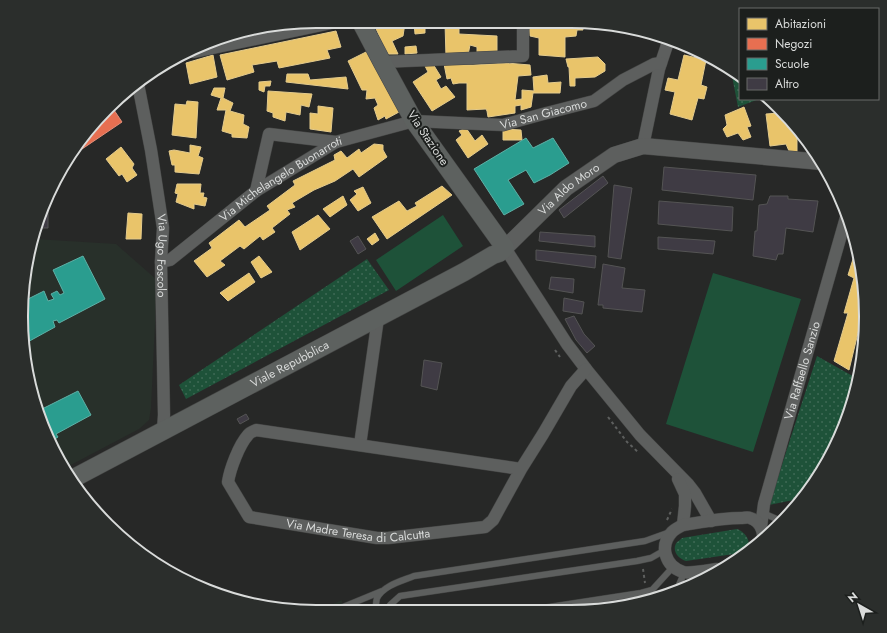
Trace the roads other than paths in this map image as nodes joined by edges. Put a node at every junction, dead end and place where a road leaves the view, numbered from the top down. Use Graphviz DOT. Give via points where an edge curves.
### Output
graph roads {
  1 [pos="310,28"];
  2 [pos="364,28"];
  3 [pos="523,28"];
  4 [pos="667,45"];
  5 [pos="208,49"];
  6 [pos="382,62"];
  7 [pos="661,63"];
  8 [pos="139,90"];
  9 [pos="414,121"];
  10 [pos="336,142"];
  11 [pos="643,146"];
  12 [pos="813,161"];
  13 [pos="256,191"];
  14 [pos="844,224"];
  15 [pos="505,248"];
  16 [pos="161,262"];
  17 [pos="378,318"];
  18 [pos="586,368"];
  19 [pos="163,431"];
  20 [pos="360,445"];
  21 [pos="521,469"];
  22 [pos="674,470"];
  23 [pos="77,477"];
  24 [pos="763,513"];
  25 [pos="776,520"];
  26 [pos="711,521"];
  27 [pos="682,525"];
  28 [pos="761,527"];
  29 [pos="672,532"];
  30 [pos="762,532"];
  31 [pos="665,550"];
  32 [pos="673,567"];
  33 [pos="706,571"];
  34 [pos="697,572"];
  35 [pos="684,573"];
  36 [pos="694,577"];
  37 [pos="680,584"];
  38 [pos="384,590"];
  39 [pos="348,604"];
  40 [pos="376,605"];
  41 [pos="390,605"];
  42 [pos="562,605"];
  1 -- 5 [label="street"];
  2 -- 6 [label="main road, Via Stazione"];
  3 -- 6 [label="street" via="523,56"];
  4 -- 7 [label="street"];
  6 -- 9 [label="main road, Via Stazione"];
  7 -- 9 [label="street, Via San Giacomo" via="623,80 594,101 503,125"];
  7 -- 11 [label="street"];
  8 -- 16 [label="street, Via Ugo Foscolo" via="163,228"];
  9 -- 10 [label="street, Via Michelangelo Buonarroti"];
  9 -- 15 [label="main road, Via Stazione"];
  10 -- 13 [label="street, Via Michelangelo Buonarroti"];
  10 -- 13 [label="street" via="269,134"];
  11 -- 12 [label="street"];
  11 -- 15 [label="street, Via Aldo Moro" via="614,155 566,188"];
  13 -- 16 [label="street, Via Michelangelo Buonarroti" via="170,260"];
  14 -- 24 [label="street, Via Raffaello Sanzio"];
  15 -- 17 [label="main road, Viale Repubblica"];
  15 -- 18 [label="street" via="567,344"];
  16 -- 19 [label="street, Via Ugo Foscolo"];
  17 -- 19 [label="main road, Viale Repubblica"];
  17 -- 20 [label="street"];
  18 -- 21 [label="street, Via Madre Teresa di Calcutta" via="571,386"];
  18 -- 22 [label="street" via="640,435"];
  19 -- 23 [label="main road, Viale Repubblica"];
  20 -- 21 [label="street"];
  20 -- 21 [label="street, Via Madre Teresa di Calcutta" via="256,430 249,434 240,446 228,482 249,517 388,538 485,527 493,520"];
  22 -- 26 [label="street" via="695,493"];
  22 -- 27 [label="street" via="685,494"];
  24 -- 25 [label="lane"];
  24 -- 28 [label="street, Via Raffaello Sanzio"];
  26 -- 27 [label="street"];
  26 -- 28 [label="street" via="750,518"];
  27 -- 29 [label="street"];
  28 -- 30 [label="street, Via Raffaello Sanzio"];
  29 -- 31 [label="street" via="666,540"];
  29 -- 38 [label="lane" via="645,541 414,576"];
  31 -- 32 [label="street"];
  31 -- 41 [label="lane" via="651,558 637,561 400,596"];
  32 -- 35 [label="street"];
  32 -- 42 [label="lane" via="652,590"];
  33 -- 34 [label="street"];
  34 -- 35 [label="street"];
  34 -- 36 [label="lane"];
  35 -- 37 [label="lane"];
  38 -- 39 [label="lane"];
  38 -- 40 [label="lane" via="377,598"];
}
